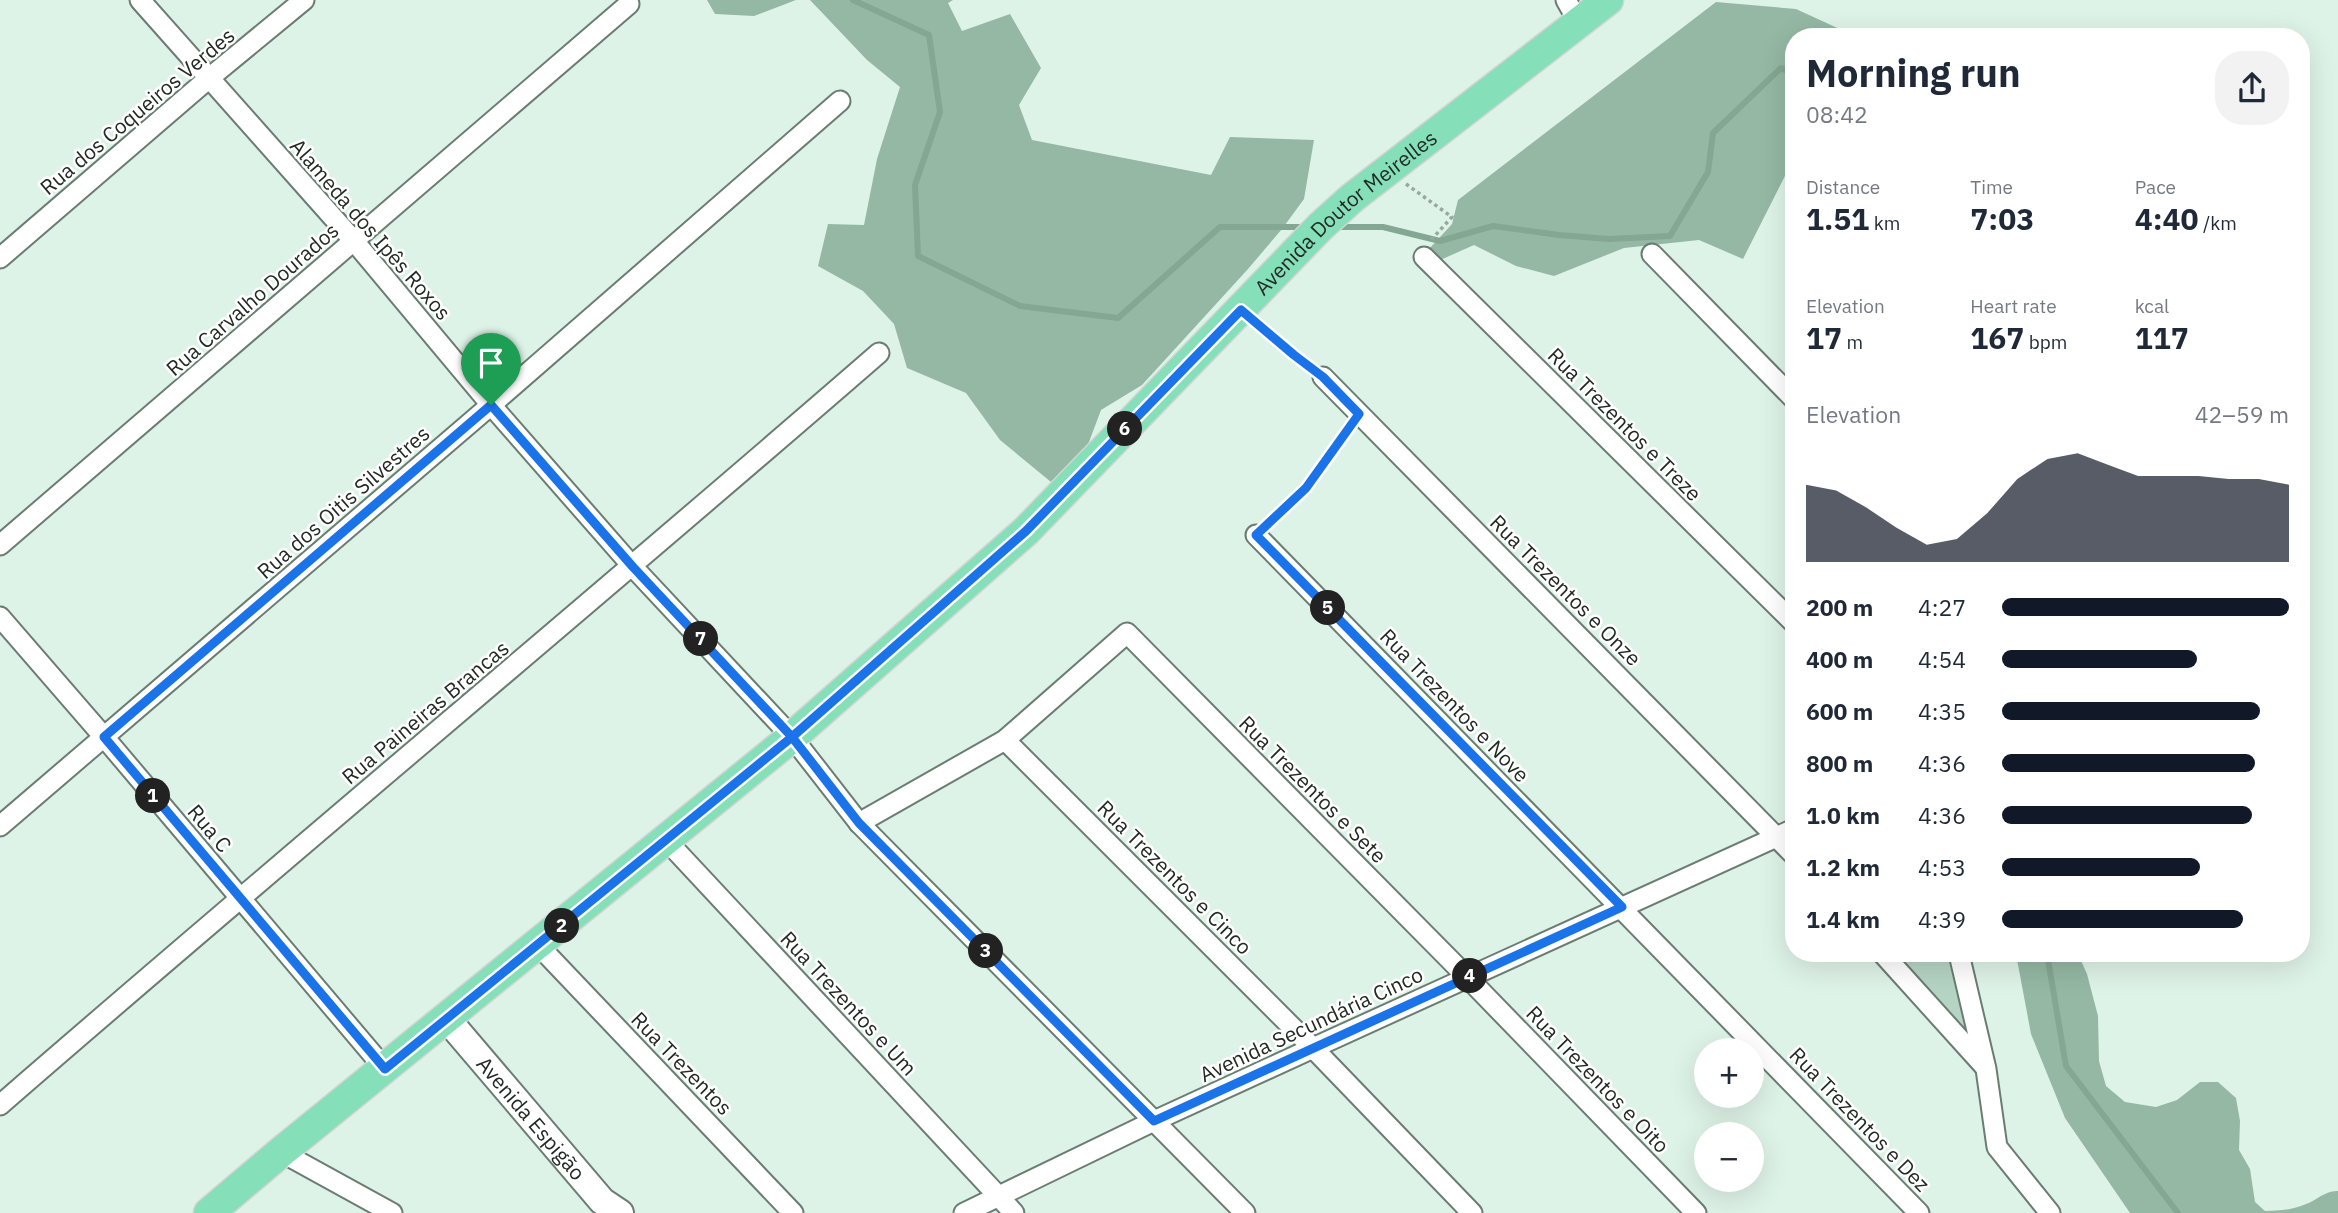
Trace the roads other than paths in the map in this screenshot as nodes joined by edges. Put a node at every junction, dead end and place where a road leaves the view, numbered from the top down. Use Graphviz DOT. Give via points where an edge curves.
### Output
graph roads {
  1 [pos="139,0"];
  2 [pos="304,0"];
  3 [pos="1608,0"];
  4 [pos="629,4"];
  5 [pos="1572,12"];
  6 [pos="208,79"];
  7 [pos="840,101"];
  8 [pos="354,242"];
  9 [pos="1425,252"];
  10 [pos="1652,254"];
  11 [pos="0,258"];
  12 [pos="879,353"];
  13 [pos="1323,377"];
  14 [pos="1785,390"];
  15 [pos="491,405"];
  16 [pos="1256,535"];
  17 [pos="0,545"];
  18 [pos="633,567"];
  19 [pos="1785,614"];
  20 [pos="0,617"];
  21 [pos="104,737"];
  22 [pos="792,737"];
  23 [pos="1005,740"];
  24 [pos="859,823"];
  25 [pos="0,826"];
  26 [pos="1785,833"];
  27 [pos="666,840"];
  28 [pos="239,898"];
  29 [pos="1622,907"];
  30 [pos="538,945"];
  31 [pos="1890,962"];
  32 [pos="1961,962"];
  33 [pos="1467,977"];
  34 [pos="447,1019"];
  35 [pos="1312,1048"];
  36 [pos="385,1069"];
  37 [pos="1986,1069"];
  38 [pos="0,1105"];
  39 [pos="1154,1121"];
  40 [pos="281,1152"];
  41 [pos="999,1198"];
  42 [pos="209,1213"];
  43 [pos="393,1213"];
  44 [pos="620,1213"];
  45 [pos="793,1213"];
  46 [pos="964,1213"];
  47 [pos="1014,1213"];
  48 [pos="1245,1213"];
  49 [pos="1472,1213"];
  50 [pos="1696,1213"];
  51 [pos="1919,1213"];
  52 [pos="2050,1213"];
  1 -- 6 [label="street, Alameda dos Ipês Roxos"];
  2 -- 6 [label="street, Rua dos Coqueiros Verdes"];
  3 -- 5 [label="main road, Avenida Doutor Meirelles"];
  4 -- 8 [label="street, Rua Carvalho Dourados"];
  5 -- 22 [label="main road, Avenida Doutor Meirelles" via="1352,198 1026,531"];
  6 -- 8 [label="street, Alameda dos Ipês Roxos"];
  6 -- 11 [label="street, Rua dos Coqueiros Verdes"];
  7 -- 15 [label="street, Rua dos Oitis Silvestres"];
  8 -- 15 [label="street, Alameda dos Ipês Roxos"];
  8 -- 17 [label="street, Rua Carvalho Dourados"];
  9 -- 19 [label="street, Rua Trezentos e Treze"];
  10 -- 14 [label="street"];
  12 -- 18 [label="street, Rua Paineiras Brancas"];
  13 -- 26 [label="street, Rua Trezentos e Onze"];
  15 -- 18 [label="street, Alameda dos Ipês Roxos"];
  15 -- 21 [label="street, Rua dos Oitis Silvestres"];
  16 -- 29 [label="street, Rua Trezentos e Nove"];
  18 -- 22 [label="street, Alameda dos Ipês Roxos"];
  18 -- 28 [label="street, Rua Paineiras Brancas"];
  20 -- 21 [label="street, Rua C"];
  21 -- 25 [label="street, Rua dos Oitis Silvestres"];
  21 -- 28 [label="street, Rua C"];
  22 -- 24 [label="street, Alameda dos Ipês Roxos"];
  22 -- 27 [label="main road, Avenida Doutor Meirelles"];
  23 -- 24 [label="street"];
  23 -- 33 [label="street, Rua Trezentos e Sete" via="1127,633"];
  23 -- 35 [label="street, Rua Trezentos e Cinco"];
  24 -- 39 [label="street, Alameda dos Ipês Roxos"];
  26 -- 29 [label="street, Avenida Secundária Cinco"];
  27 -- 30 [label="main road, Avenida Doutor Meirelles"];
  27 -- 41 [label="street, Rua Trezentos e Um"];
  28 -- 36 [label="street, Rua C"];
  28 -- 38 [label="street, Rua Paineiras Brancas"];
  29 -- 33 [label="street, Avenida Secundária Cinco"];
  29 -- 51 [label="street, Rua Trezentos e Dez"];
  30 -- 34 [label="main road, Avenida Doutor Meirelles"];
  30 -- 45 [label="street, Rua Trezentos"];
  31 -- 37 [label="street"];
  32 -- 37 [label="street"];
  33 -- 35 [label="street, Avenida Secundária Cinco"];
  33 -- 50 [label="street, Rua Trezentos e Oito"];
  34 -- 36 [label="main road, Avenida Doutor Meirelles"];
  34 -- 44 [label="street, Avenida Espigão" via="601,1201"];
  35 -- 39 [label="street, Avenida Secundária Cinco"];
  35 -- 49 [label="street, Rua Trezentos e Cinco"];
  36 -- 40 [label="main road, Avenida Doutor Meirelles"];
  37 -- 52 [label="street" via="1997,1147"];
  39 -- 41 [label="street, Avenida Secundária Cinco"];
  39 -- 48 [label="street, Alameda dos Ipês Roxos"];
  40 -- 42 [label="main road, Avenida Doutor Meirelles"];
  40 -- 43 [label="street"];
  41 -- 46 [label="street, Avenida Secundária Cinco"];
  41 -- 47 [label="street, Rua Trezentos e Um"];
}
